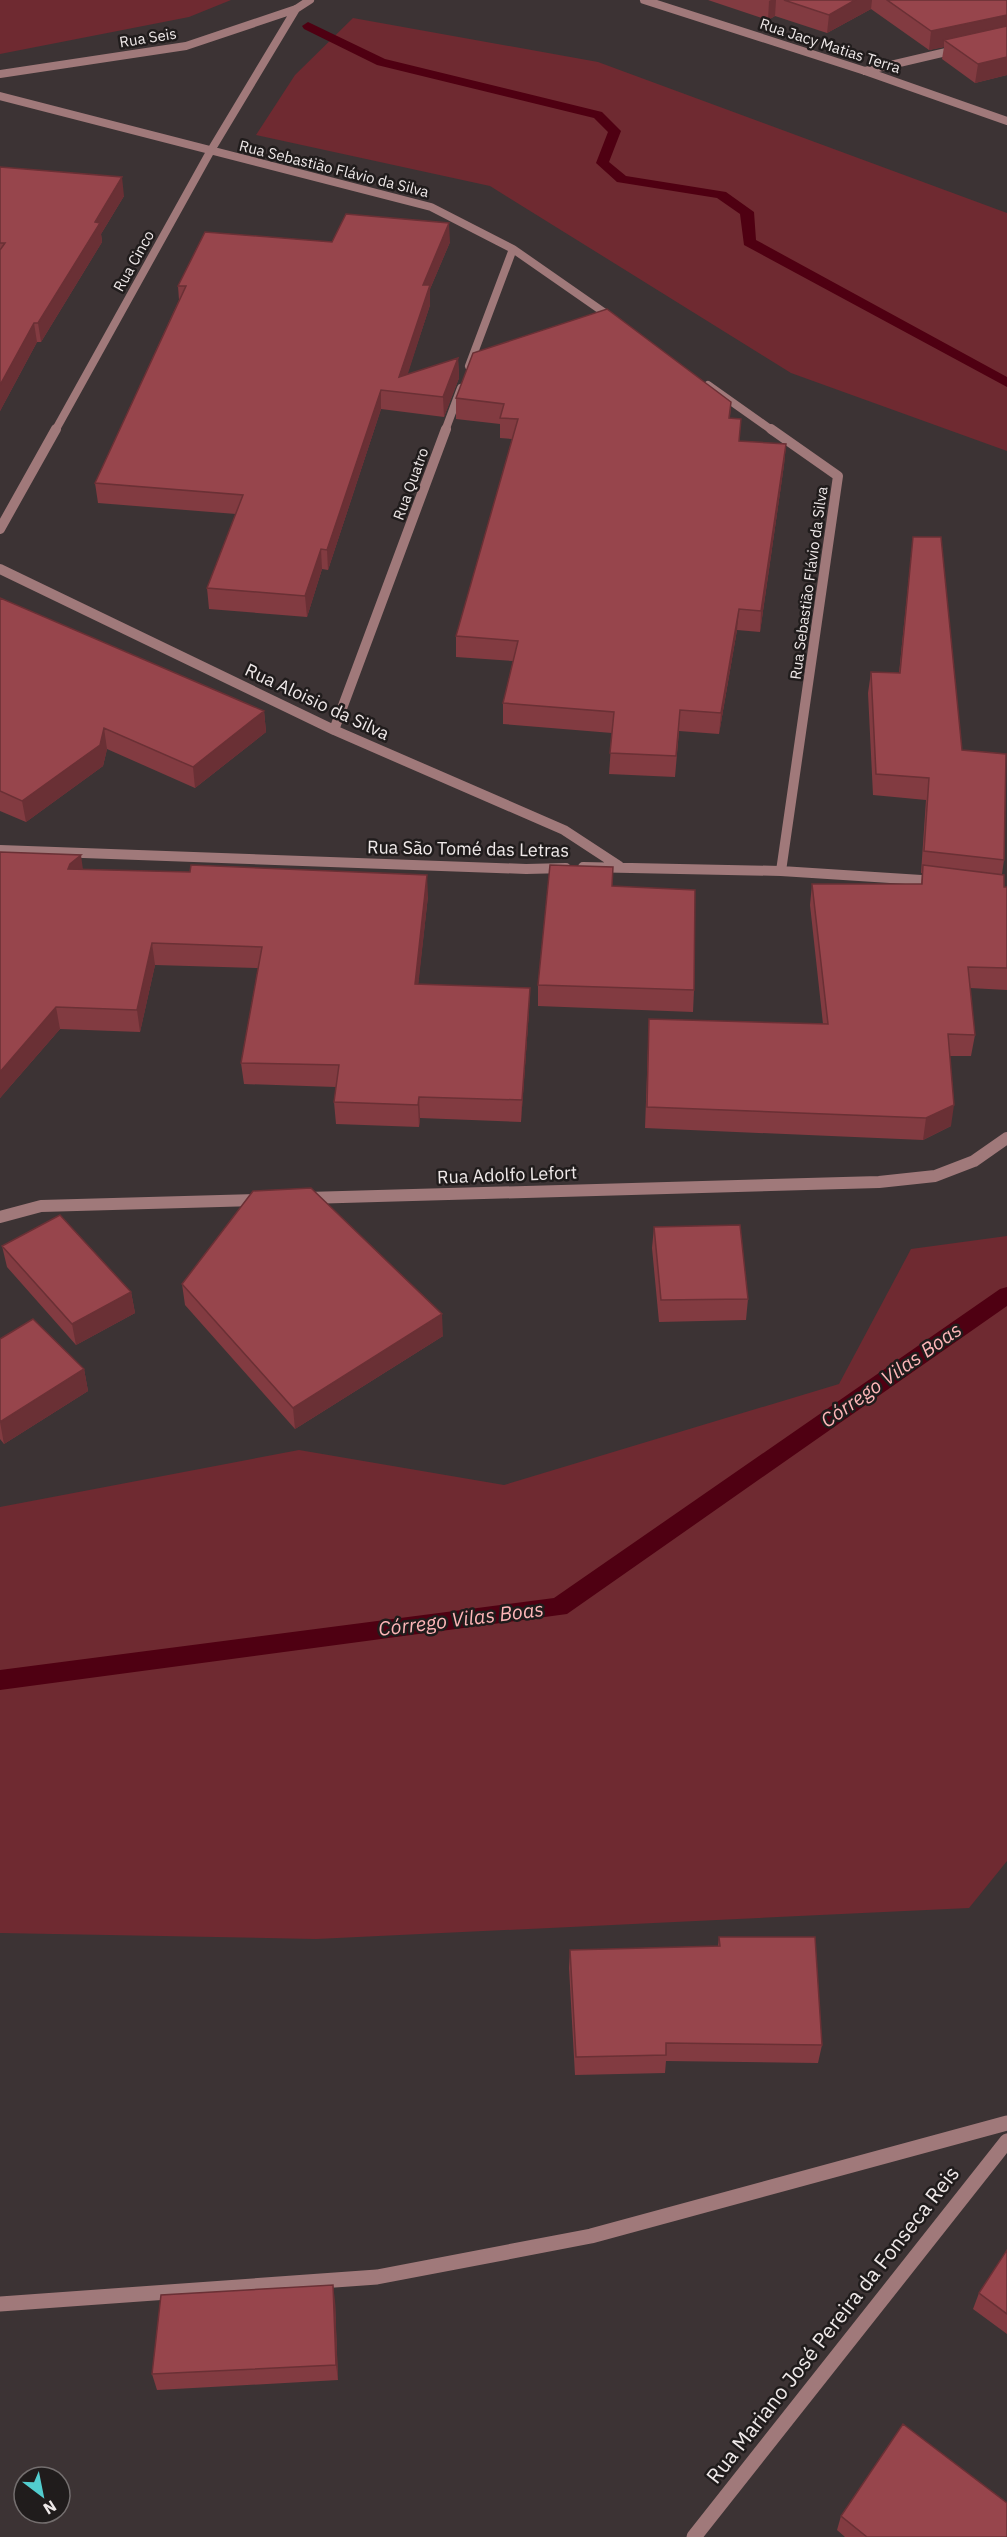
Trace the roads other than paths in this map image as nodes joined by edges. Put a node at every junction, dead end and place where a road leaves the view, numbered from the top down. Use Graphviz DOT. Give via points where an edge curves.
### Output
graph roads {
  1 [pos="310,0"];
  2 [pos="644,0"];
  3 [pos="662,2"];
  4 [pos="296,9"];
  5 [pos="963,48"];
  6 [pos="865,71"];
  7 [pos="0,74"];
  8 [pos="0,96"];
  9 [pos="1007,121"];
  10 [pos="210,152"];
  11 [pos="513,249"];
  12 [pos="628,329"];
  13 [pos="467,372"];
  14 [pos="704,382"];
  15 [pos="463,383"];
  16 [pos="0,529"];
  17 [pos="0,569"];
  18 [pos="334,730"];
  19 [pos="0,850"];
  20 [pos="619,866"];
  21 [pos="781,870"];
  22 [pos="948,883"];
  23 [pos="1007,1138"];
  24 [pos="268,1199"];
  25 [pos="292,1199"];
  26 [pos="0,1217"];
  27 [pos="1007,2123"];
  28 [pos="1007,2141"];
  29 [pos="0,2304"];
  30 [pos="694,2537"];
  1 -- 4 [label="street"];
  2 -- 3 [label="street, Rua Jacy Matias Terra"];
  3 -- 6 [label="street, Rua Jacy Matias Terra"];
  4 -- 7 [label="street, Rua Seis" via="186,46"];
  4 -- 10 [label="street, Rua Cinco"];
  5 -- 6 [label="street"];
  6 -- 9 [label="street, Rua Jacy Matias Terra"];
  8 -- 10 [label="street, Rua Sebastião Flávio da Silva"];
  10 -- 11 [label="street, Rua Sebastião Flávio da Silva" via="431,207"];
  10 -- 16 [label="street, Rua Cinco"];
  11 -- 12 [label="street, Rua Sebastião Flávio da Silva"];
  11 -- 13 [label="street"];
  14 -- 21 [label="street, Rua Sebastião Flávio da Silva" via="838,476"];
  15 -- 18 [label="street, Rua Quatro"];
  17 -- 18 [label="street, Rua Aloisio da Silva"];
  18 -- 20 [label="street, Rua Aloisio da Silva" via="564,830"];
  19 -- 20 [label="street, Rua São Tomé das Letras" via="526,869"];
  20 -- 21 [label="street, Rua São Tomé das Letras"];
  21 -- 22 [label="street, Rua São Tomé das Letras"];
  23 -- 25 [label="street, Rua Adolfo Lefort" via="974,1161 935,1176 879,1182"];
  24 -- 26 [label="street" via="40,1206"];
  27 -- 29 [label="street" via="591,2236 377,2277"];
  28 -- 30 [label="street, Rua Mariano José Pereira da Fonseca Reis"];
}
